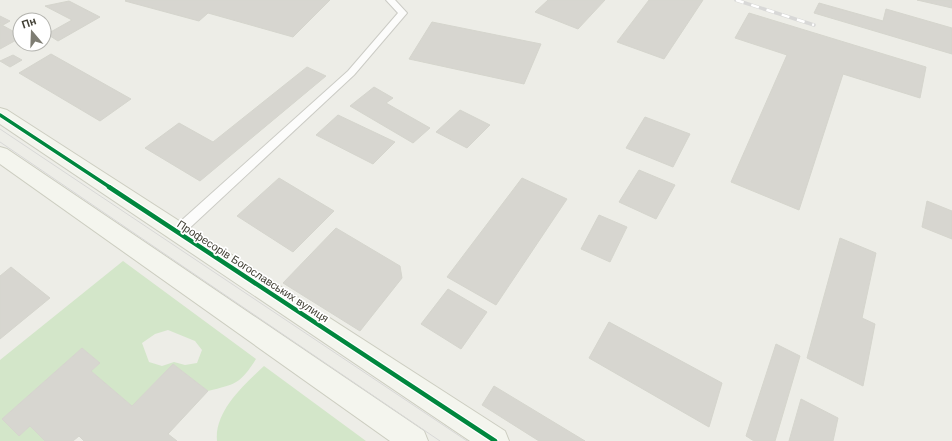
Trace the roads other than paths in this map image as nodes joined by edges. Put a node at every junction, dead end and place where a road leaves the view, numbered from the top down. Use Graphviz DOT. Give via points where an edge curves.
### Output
graph roads {
  1 [pos="390,0"];
  2 [pos="0,115"];
  3 [pos="0,154"];
  4 [pos="177,232"];
  5 [pos="414,441"];
  6 [pos="496,441"];
  1 -- 4 [label="lane" via="403,13 351,73"];
  2 -- 4 [label="street, Професорів Богославських вулиця"];
  3 -- 5 [label="street"];
  4 -- 6 [label="street, Професорів Богославських вулиця"];
}
